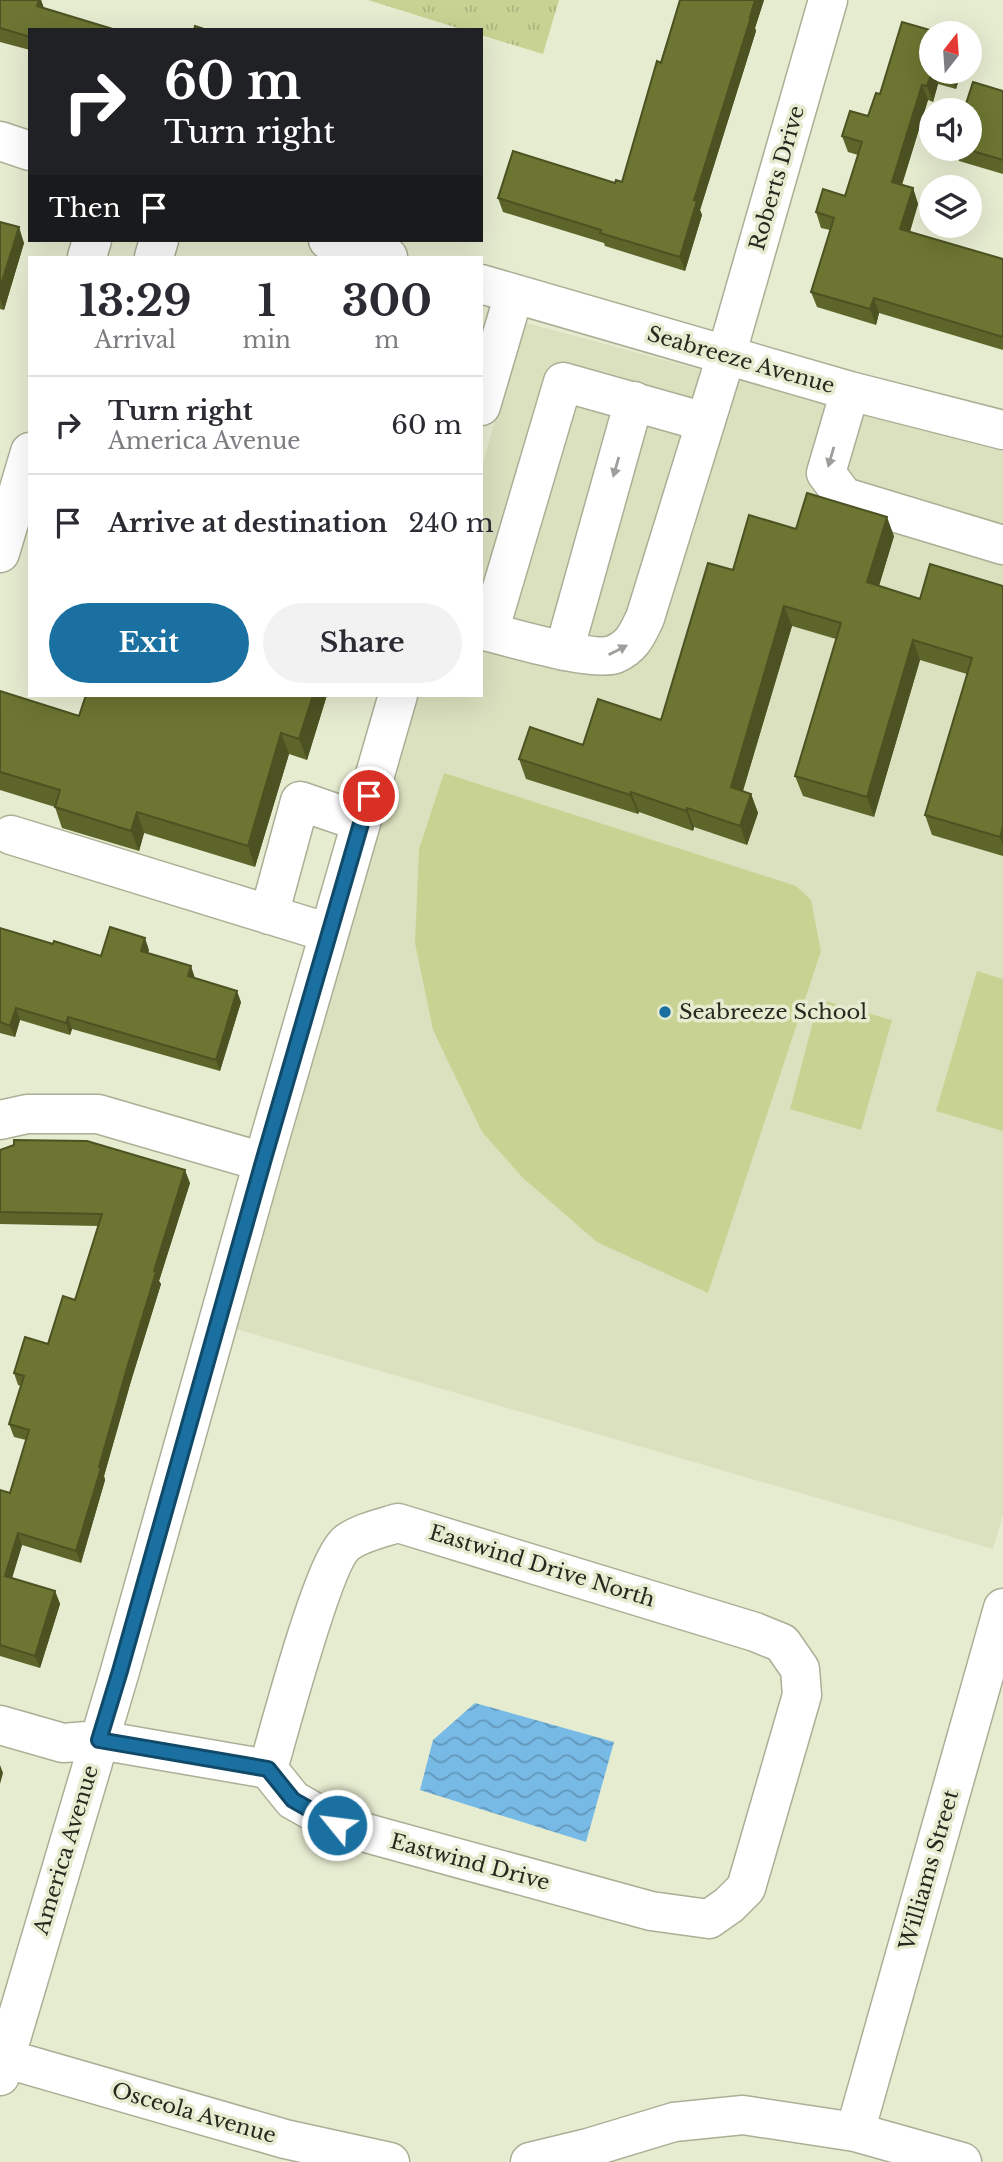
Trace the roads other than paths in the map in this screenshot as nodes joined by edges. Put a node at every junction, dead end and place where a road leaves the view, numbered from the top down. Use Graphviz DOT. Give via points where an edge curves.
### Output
graph roads {
  1 [pos="828,0"];
  2 [pos="0,141"];
  3 [pos="28,150"];
  4 [pos="335,242"];
  5 [pos="384,256"];
  6 [pos="498,289"];
  7 [pos="726,356"];
  8 [pos="850,391"];
  9 [pos="483,392"];
  10 [pos="634,401"];
  11 [pos="705,422"];
  12 [pos="1003,430"];
  13 [pos="28,459"];
  14 [pos="1003,545"];
  15 [pos="0,553"];
  16 [pos="487,616"];
  17 [pos="564,651"];
  18 [pos="397,697"];
  19 [pos="361,822"];
  20 [pos="11,835"];
  21 [pos="269,915"];
  22 [pos="329,933"];
  23 [pos="0,1120"];
  24 [pos="263,1162"];
  25 [pos="1003,1608"];
  26 [pos="0,1725"];
  27 [pos="99,1740"];
  28 [pos="268,1769"];
  29 [pos="764,1827"];
  30 [pos="2,2064"];
  31 [pos="855,2132"];
  32 [pos="390,2162"];
  33 [pos="530,2162"];
  34 [pos="962,2162"];
  1 -- 7 [label="street, Roberts Drive"];
  2 -- 3 [label="street"];
  4 -- 5 [label="street"];
  6 -- 7 [label="street, Seabreeze Avenue"];
  6 -- 9 [label="street"];
  7 -- 8 [label="street, Seabreeze Avenue"];
  7 -- 11 [label="street, Roberts Drive"];
  8 -- 12 [label="street, Seabreeze Avenue"];
  8 -- 14 [label="street, one-way" via="826,472 844,497"];
  10 -- 11 [label="street"];
  10 -- 16 [label="street" via="563,382"];
  10 -- 17 [label="street, one-way"];
  17 -- 11 [label="street, Roberts Drive, one-way" via="612,656 633,642 645,618"];
  13 -- 15 [label="street"];
  16 -- 17 [label="street, Roberts Drive"];
  18 -- 19 [label="street, America Avenue"];
  19 -- 21 [label="street" via="299,801"];
  19 -- 22 [label="street, America Avenue"];
  20 -- 21 [label="street"];
  21 -- 22 [label="street"];
  22 -- 24 [label="street, America Avenue"];
  23 -- 24 [label="street" via="27,1114 98,1115"];
  24 -- 27 [label="street, America Avenue"];
  25 -- 31 [label="street, Williams Street"];
  26 -- 27 [label="street" via="63,1743"];
  27 -- 28 [label="street"];
  27 -- 30 [label="street, America Avenue"];
  28 -- 29 [label="street, Eastwind Drive" via="293,1800 337,1825 651,1912 709,1919 746,1888"];
  28 -- 29 [label="street, Eastwind Drive North" via="335,1558 347,1542 398,1523 782,1643 800,1668 802,1695"];
  30 -- 32 [label="street, Osceola Avenue"];
  31 -- 33 [label="street" via="743,2115 674,2122"];
  31 -- 34 [label="street"];
}
